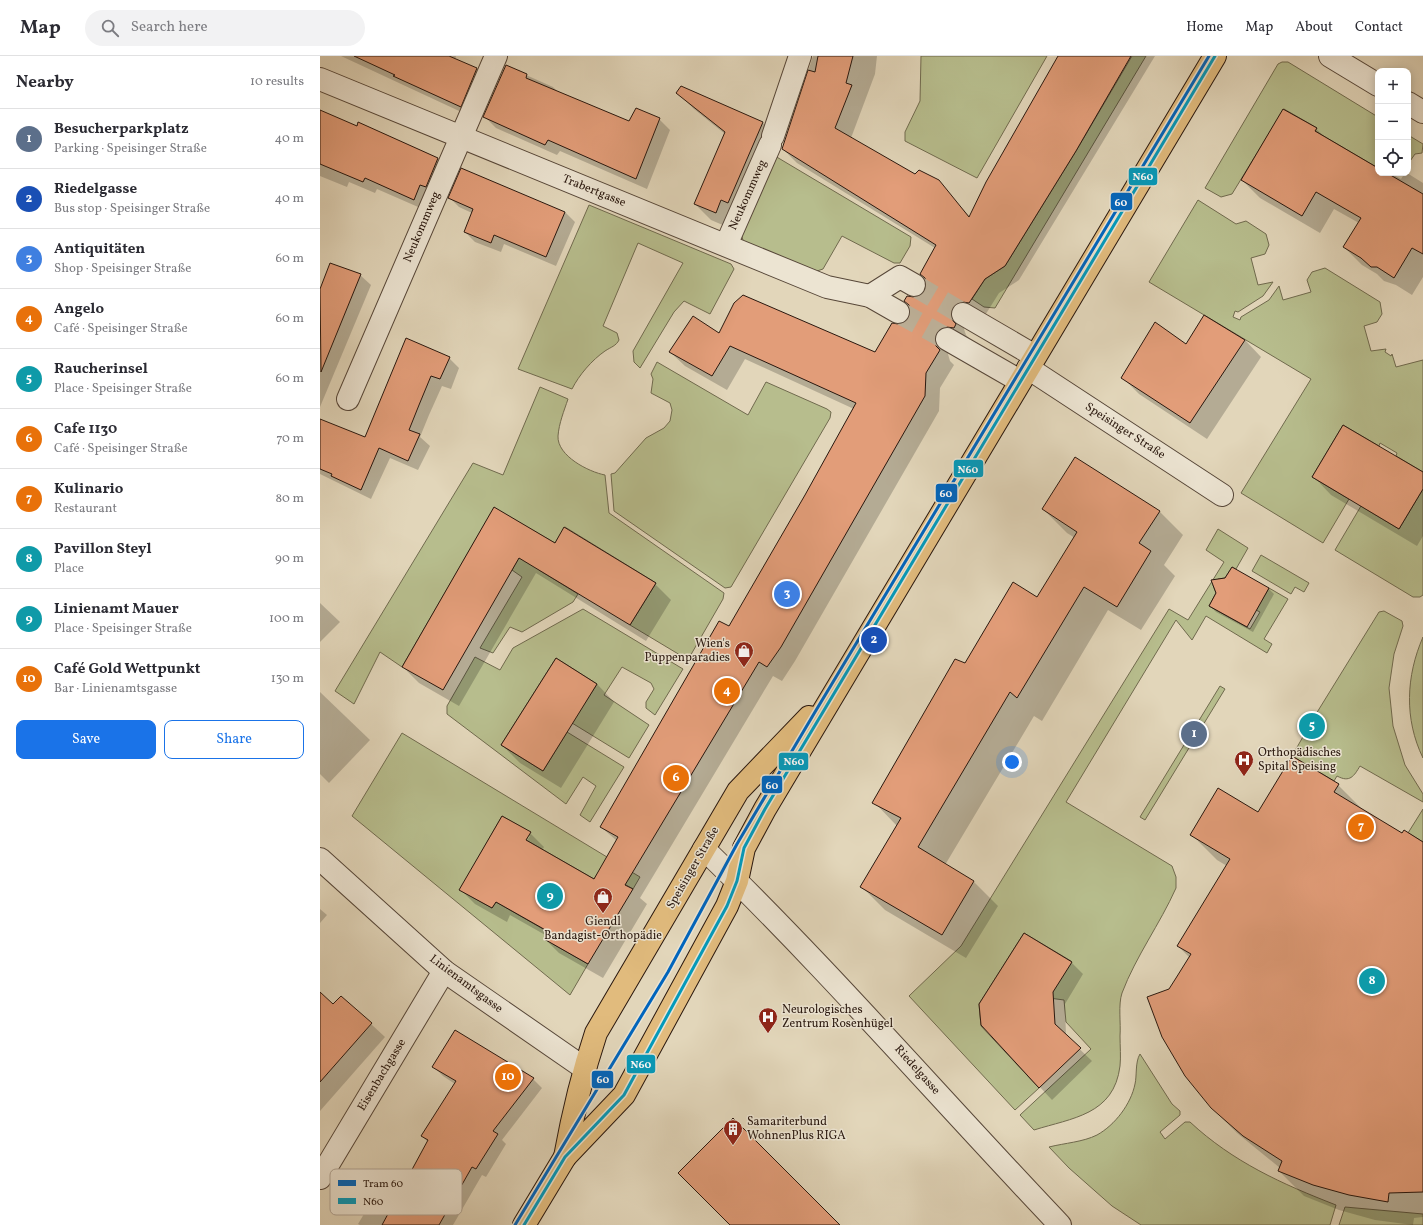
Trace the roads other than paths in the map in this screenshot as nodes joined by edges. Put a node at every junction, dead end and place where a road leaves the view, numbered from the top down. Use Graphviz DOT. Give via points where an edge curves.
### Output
graph roads {
  1 [pos="496,56"];
  2 [pos="800,56"];
  3 [pos="1215,56"];
  4 [pos="1330,56"];
  5 [pos="320,78"];
  6 [pos="1375,83"];
  7 [pos="1410,104"];
  8 [pos="1423,112"];
  9 [pos="461,136"];
  10 [pos="726,245"];
  11 [pos="914,284"];
  12 [pos="870,296"];
  13 [pos="898,312"];
  14 [pos="963,314"];
  15 [pos="947,339"];
  16 [pos="1028,369"];
  17 [pos="348,399"];
  18 [pos="1222,495"];
  19 [pos="832,695"];
  20 [pos="704,849"];
  21 [pos="320,859"];
  22 [pos="737,881"];
  23 [pos="444,971"];
  24 [pos="584,1068"];
  25 [pos="565,1157"];
  26 [pos="320,1178"];
  27 [pos="524,1225"];
  28 [pos="1060,1225"];
  1 -- 9 [label="street, Neukommweg"];
  2 -- 10 [label="street, Neukommweg" via="771,140"];
  3 -- 16 [label="main road, Speisinger Straße"];
  4 -- 6 [label="street"];
  5 -- 9 [label="street, Trabertgasse"];
  7 -- 8 [label="street"];
  9 -- 10 [label="street, Trabertgasse"];
  9 -- 17 [label="street, Neukommweg"];
  10 -- 12 [label="street, Trabertgasse" via="827,287"];
  11 -- 12 [label="street" via="900,277"];
  12 -- 13 [label="street, Trabertgasse"];
  14 -- 16 [label="street"];
  15 -- 16 [label="street"];
  16 -- 18 [label="street, Speisinger Straße"];
  16 -- 19 [label="main road, Speisinger Straße"];
  19 -- 20 [label="main road, Speisinger Straße" via="738,791"];
  19 -- 22 [label="main road, Speisinger Straße" via="744,848"];
  20 -- 22 [label="street, Riedelgasse"];
  20 -- 24 [label="main road, Speisinger Straße" via="596,1033"];
  21 -- 23 [label="street, Linienamtsgasse"];
  22 -- 25 [label="main road, Speisinger Straße" via="727,906 624,1095"];
  22 -- 28 [label="street, Riedelgasse" via="826,972"];
  23 -- 24 [label="street, Linienamtsgasse"];
  23 -- 26 [label="street, Eisenbachgasse"];
  24 -- 25 [label="main road, Speisinger Straße" via="573,1109"];
  25 -- 27 [label="main road, Speisinger Straße"];
}
